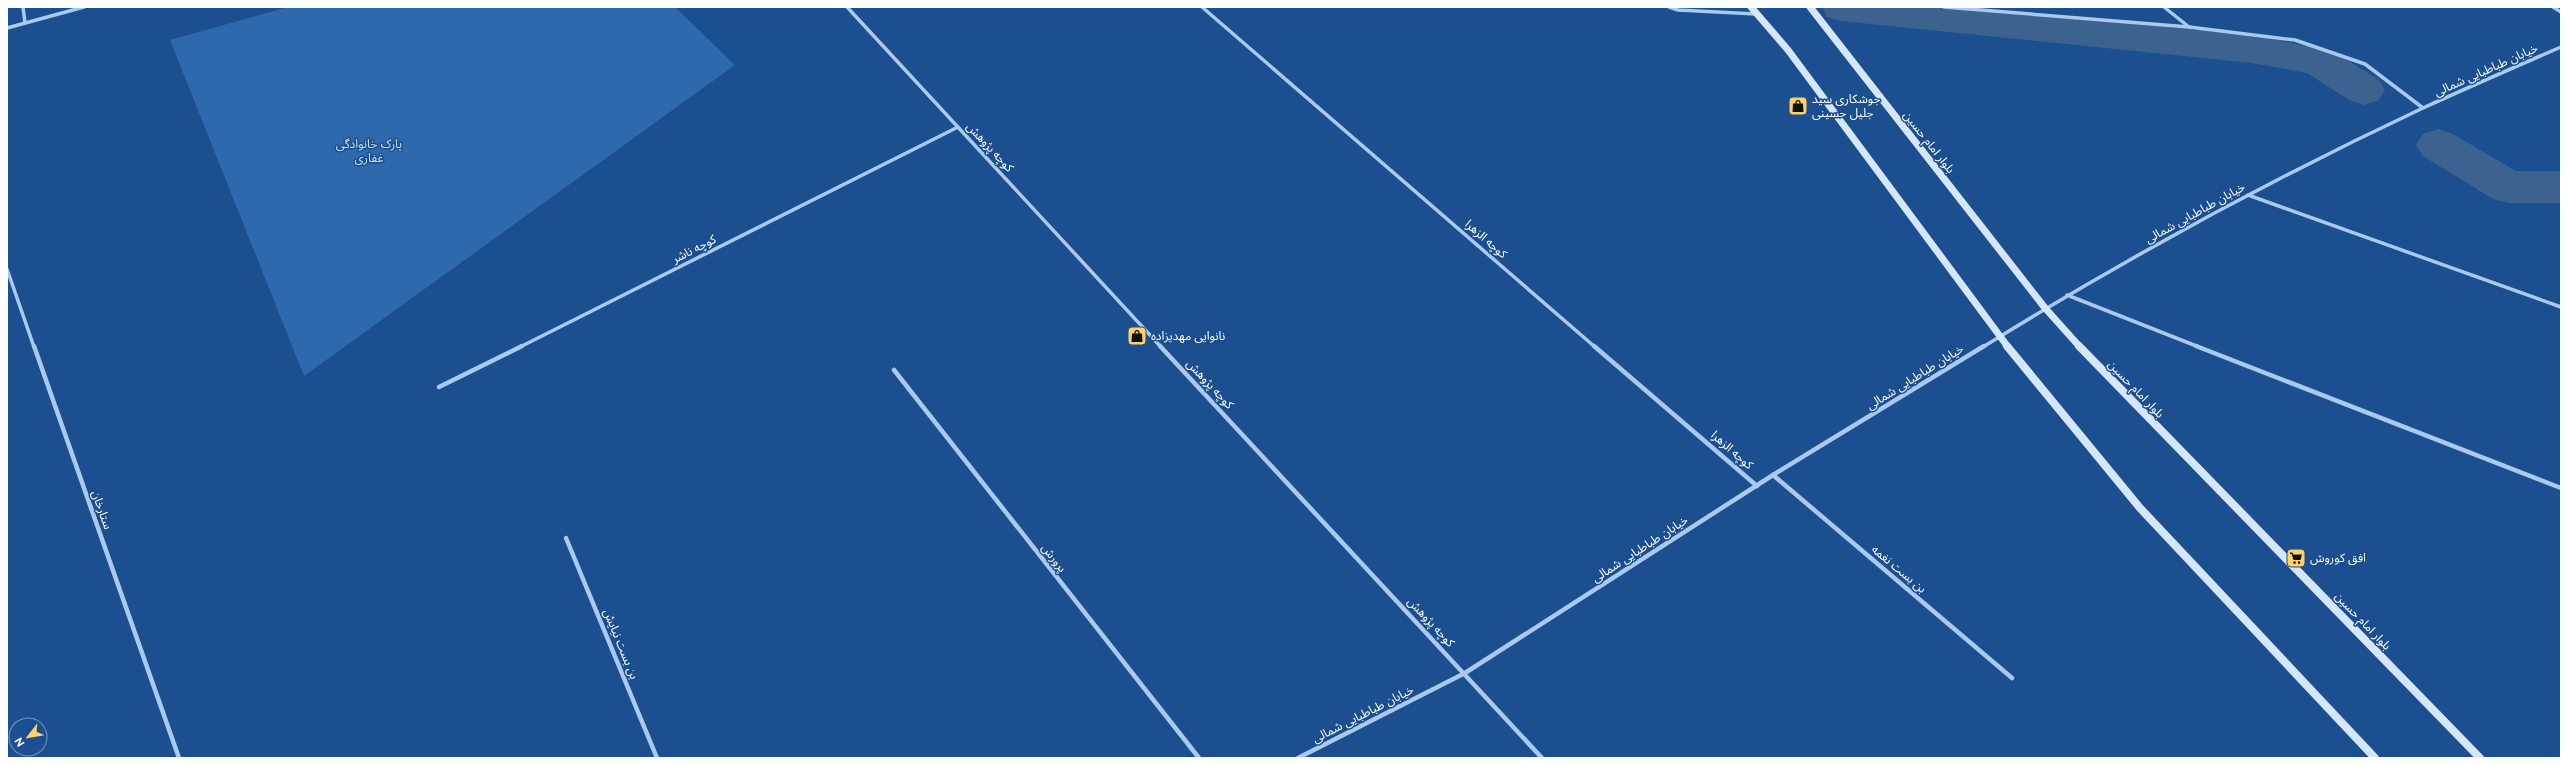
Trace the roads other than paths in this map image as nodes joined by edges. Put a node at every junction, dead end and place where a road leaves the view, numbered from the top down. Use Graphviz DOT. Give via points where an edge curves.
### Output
graph roads {
  1 [pos="23,7"];
  2 [pos="84,7"];
  3 [pos="847,7"];
  4 [pos="1202,7"];
  5 [pos="1669,7"];
  6 [pos="1810,7"];
  7 [pos="1944,7"];
  8 [pos="2164,7"];
  9 [pos="2553,7"];
  10 [pos="1753,10"];
  11 [pos="2561,12"];
  12 [pos="25,23"];
  13 [pos="2189,27"];
  14 [pos="7,28"];
  15 [pos="2561,47"];
  16 [pos="2423,108"];
  17 [pos="958,128"];
  18 [pos="2248,195"];
  19 [pos="7,269"];
  20 [pos="2067,295"];
  21 [pos="2561,307"];
  22 [pos="2045,308"];
  23 [pos="2000,337"];
  24 [pos="894,370"];
  25 [pos="439,388"];
  26 [pos="1773,475"];
  27 [pos="1757,486"];
  28 [pos="2561,488"];
  29 [pos="566,538"];
  30 [pos="1465,673"];
  31 [pos="2012,678"];
  32 [pos="179,758"];
  33 [pos="657,758"];
  34 [pos="1199,758"];
  35 [pos="1298,758"];
  36 [pos="1542,758"];
  37 [pos="2375,758"];
  38 [pos="2480,758"];
  1 -- 12 [label="street"];
  2 -- 12 [label="street"];
  3 -- 17 [label="street, کوچه پژوهش"];
  4 -- 27 [label="street, کوچه الزهرا"];
  5 -- 10 [label="street" via="1678,10"];
  6 -- 22 [label="street, بلوار امام حسین"];
  7 -- 13 [label="street"];
  8 -- 13 [label="street"];
  9 -- 11 [label="street"];
  10 -- 23 [label="street" via="1788,50"];
  12 -- 14 [label="street"];
  13 -- 16 [label="street" via="2295,40 2330,50 2365,64"];
  15 -- 16 [label="street, خیابان طباطبایی شمالی"];
  16 -- 18 [label="street, خیابان طباطبایی شمالی"];
  17 -- 25 [label="street, کوچه ناشر"];
  17 -- 30 [label="street, کوچه پژوهش"];
  18 -- 20 [label="street, خیابان طباطبایی شمالی"];
  18 -- 21 [label="street"];
  19 -- 32 [label="street, ستارخان"];
  20 -- 22 [label="street, خیابان طباطبایی شمالی"];
  20 -- 28 [label="street"];
  22 -- 23 [label="street, خیابان طباطبایی شمالی"];
  22 -- 38 [label="street, بلوار امام حسین" via="2104,373"];
  23 -- 26 [label="street, خیابان طباطبایی شمالی"];
  23 -- 37 [label="street" via="2140,508"];
  24 -- 34 [label="street, پرورش"];
  26 -- 27 [label="street, خیابان طباطبایی شمالی"];
  26 -- 31 [label="street, بن بست نغمه"];
  27 -- 30 [label="street, خیابان طباطبایی شمالی"];
  29 -- 33 [label="street, بن بست نیایش"];
  30 -- 35 [label="street, خیابان طباطبایی شمالی"];
  30 -- 36 [label="street, کوچه پژوهش"];
}
